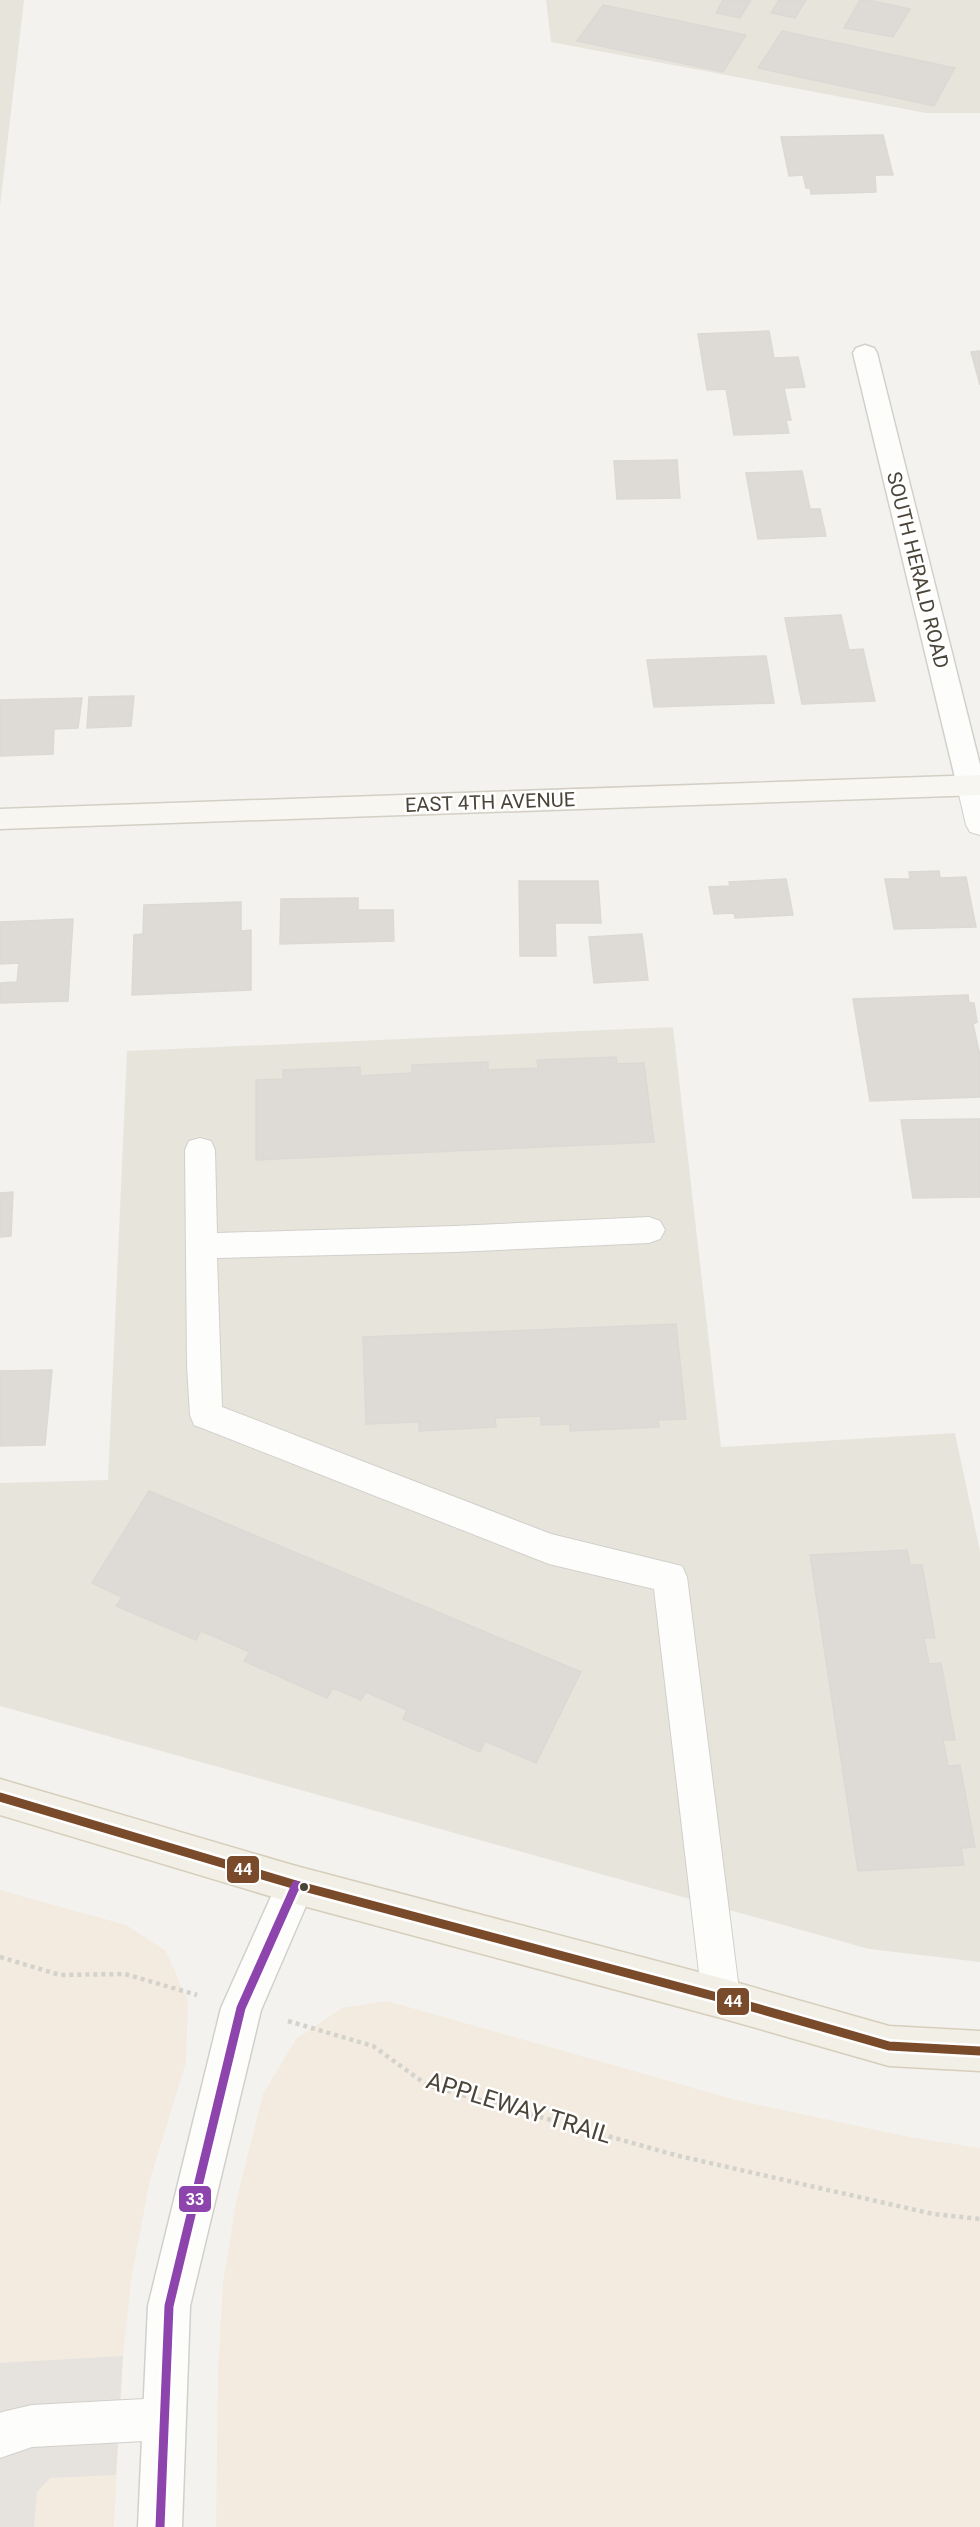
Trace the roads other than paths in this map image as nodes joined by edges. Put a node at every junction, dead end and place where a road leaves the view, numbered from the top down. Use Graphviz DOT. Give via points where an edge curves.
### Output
graph roads {
  1 [pos="865,353"];
  2 [pos="975,786"];
  3 [pos="0,819"];
  4 [pos="980,825"];
  5 [pos="200,1150"];
  6 [pos="649,1230"];
  7 [pos="201,1246"];
  8 [pos="0,1797"];
  9 [pos="297,1885"];
  10 [pos="722,1998"];
  11 [pos="980,2051"];
  12 [pos="163,2419"];
  13 [pos="0,2437"];
  14 [pos="160,2527"];
  1 -- 2 [label="street, SOUTH HERALD ROAD"];
  2 -- 3 [label="street, EAST 4TH AVENUE"];
  2 -- 4 [label="lane"];
  5 -- 7 [label="lane"];
  6 -- 7 [label="lane"];
  7 -- 10 [label="lane" via="206,1415 549,1549 670,1577"];
  8 -- 9 [label="main road"];
  9 -- 10 [label="main road"];
  9 -- 12 [label="street" via="241,2008 169,2306"];
  10 -- 11 [label="main road" via="890,2046"];
  12 -- 13 [label="lane" via="32,2426 2,2433"];
  12 -- 14 [label="street"];
}
